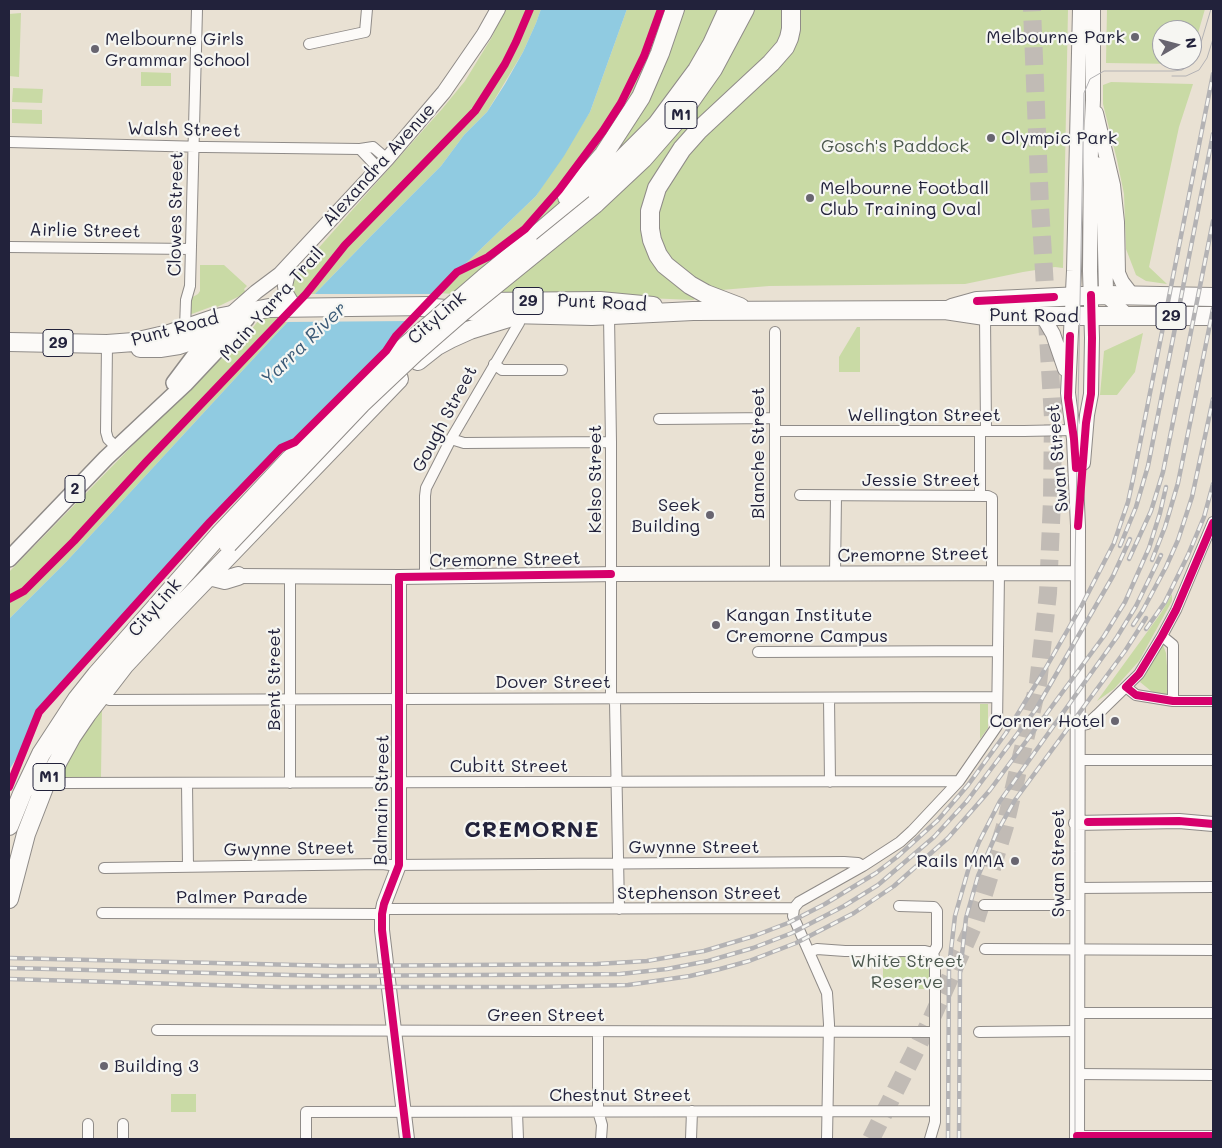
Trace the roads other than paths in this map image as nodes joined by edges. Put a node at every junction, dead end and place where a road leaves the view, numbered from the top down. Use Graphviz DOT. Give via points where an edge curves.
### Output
graph roads {
  1 [pos="197,9"];
  2 [pos="367,9"];
  3 [pos="489,9"];
  4 [pos="498,9"];
  5 [pos="675,9"];
  6 [pos="715,9"];
  7 [pos="728,9"];
  8 [pos="745,9"];
  9 [pos="791,9"];
  10 [pos="1080,9"];
  11 [pos="1093,9"];
  12 [pos="309,44"];
  13 [pos="472,52"];
  14 [pos="1078,90"];
  15 [pos="1093,100"];
  16 [pos="657,124"];
  17 [pos="1091,140"];
  18 [pos="9,142"];
  19 [pos="193,147"];
  20 [pos="1076,147"];
  21 [pos="1106,150"];
  22 [pos="382,163"];
  23 [pos="586,194"];
  24 [pos="9,247"];
  25 [pos="191,249"];
  26 [pos="290,263"];
  27 [pos="280,274"];
  28 [pos="1099,295"];
  29 [pos="1132,295"];
  30 [pos="1073,296"];
  31 [pos="1213,297"];
  32 [pos="430,307"];
  33 [pos="277,309"];
  34 [pos="945,310"];
  35 [pos="693,311"];
  36 [pos="750,311"];
  37 [pos="230,315"];
  38 [pos="521,315"];
  39 [pos="1042,315"];
  40 [pos="609,316"];
  41 [pos="986,316"];
  42 [pos="1071,316"];
  43 [pos="1092,316"];
  44 [pos="1128,316"];
  45 [pos="1213,316"];
  46 [pos="185,328"];
  47 [pos="775,332"];
  48 [pos="210,335"];
  49 [pos="9,342"];
  50 [pos="107,344"];
  51 [pos="494,364"];
  52 [pos="562,370"];
  53 [pos="1068,387"];
  54 [pos="775,418"];
  55 [pos="659,419"];
  56 [pos="144,422"];
  57 [pos="1073,430"];
  58 [pos="775,431"];
  59 [pos="983,431"];
  60 [pos="451,439"];
  61 [pos="611,442"];
  62 [pos="117,448"];
  63 [pos="800,495"];
  64 [pos="836,496"];
  65 [pos="980,496"];
  66 [pos="1213,522"];
  67 [pos="1078,526"];
  68 [pos="224,540"];
  69 [pos="9,559"];
  70 [pos="995,573"];
  71 [pos="1078,573"];
  72 [pos="611,574"];
  73 [pos="835,574"];
  74 [pos="290,575"];
  75 [pos="775,575"];
  76 [pos="209,576"];
  77 [pos="238,576"];
  78 [pos="425,576"];
  79 [pos="399,577"];
  80 [pos="1162,636"];
  81 [pos="998,651"];
  82 [pos="758,652"];
  83 [pos="120,670"];
  84 [pos="1126,688"];
  85 [pos="997,696"];
  86 [pos="611,698"];
  87 [pos="828,698"];
  88 [pos="290,699"];
  89 [pos="398,699"];
  90 [pos="109,700"];
  91 [pos="1173,701"];
  92 [pos="1213,701"];
  93 [pos="1077,726"];
  94 [pos="1077,760"];
  95 [pos="1213,760"];
  96 [pos="959,781"];
  97 [pos="398,782"];
  98 [pos="616,782"];
  99 [pos="830,782"];
  100 [pos="60,783"];
  101 [pos="187,783"];
  102 [pos="290,783"];
  103 [pos="1076,822"];
  104 [pos="1213,824"];
  105 [pos="9,826"];
  106 [pos="618,863"];
  107 [pos="399,865"];
  108 [pos="862,866"];
  109 [pos="188,867"];
  110 [pos="104,868"];
  111 [pos="1213,887"];
  112 [pos="1077,888"];
  113 [pos="9,899"];
  114 [pos="1077,905"];
  115 [pos="899,906"];
  116 [pos="984,906"];
  117 [pos="794,908"];
  118 [pos="619,910"];
  119 [pos="383,912"];
  120 [pos="102,913"];
  121 [pos="985,949"];
  122 [pos="1076,949"];
  123 [pos="1213,950"];
  124 [pos="809,952"];
  125 [pos="933,953"];
  126 [pos="1213,1012"];
  127 [pos="1076,1013"];
  128 [pos="158,1030"];
  129 [pos="394,1030"];
  130 [pos="1076,1031"];
  131 [pos="598,1032"];
  132 [pos="828,1032"];
  133 [pos="935,1032"];
  134 [pos="979,1032"];
  135 [pos="1077,1074"];
  136 [pos="1213,1075"];
  137 [pos="598,1111"];
  138 [pos="692,1111"];
  139 [pos="827,1111"];
  140 [pos="934,1111"];
  141 [pos="404,1112"];
  142 [pos="518,1112"];
  143 [pos="88,1124"];
  144 [pos="124,1124"];
  145 [pos="1213,1136"];
  146 [pos="1077,1138"];
  147 [pos="88,1139"];
  148 [pos="123,1139"];
  149 [pos="306,1139"];
  150 [pos="407,1139"];
  151 [pos="518,1139"];
  152 [pos="601,1139"];
  153 [pos="691,1139"];
  154 [pos="827,1139"];
  155 [pos="930,1139"];
  1 -- 19 [label="street, Clowes Street"];
  2 -- 12 [label="street" via="365,32"];
  3 -- 13 [label="street, Alexandra Avenue / 2"];
  4 -- 13 [label="street, Alexandra Avenue / 2"];
  5 -- 23 [label="highway" via="641,97 604,154"];
  6 -- 16 [label="highway" via="688,70"];
  7 -- 16 [label="highway, M1" via="697,70"];
  8 -- 23 [label="highway, M1" via="713,69 677,120 623,179"];
  9 -- 36 [label="highway" via="791,29 785,47 682,149 657,188 650,211 652,240 665,265 697,289"];
  10 -- 14 [label="street, Swan Street"];
  11 -- 15 [label="street"];
  13 -- 22 [label="street, Alexandra Avenue / 2" via="444,92"];
  14 -- 17 [label="street"];
  14 -- 20 [label="street, Swan Street"];
  15 -- 17 [label="street"];
  15 -- 21 [label="street"];
  16 -- 23 [label="highway, M1"];
  17 -- 20 [label="street" via="1082,141"];
  17 -- 21 [label="street"];
  17 -- 28 [label="street, Swan Street"];
  18 -- 19 [label="street, Walsh Street"];
  19 -- 22 [label="street, Walsh Street" via="373,147"];
  19 -- 25 [label="street, Clowes Street"];
  20 -- 30 [label="street, Swan Street"];
  21 -- 29 [label="street" via="1115,195 1118,273"];
  22 -- 26 [label="street, Alexandra Avenue / 2"];
  23 -- 68 [label="highway, M1, bridge" via="361,404"];
  23 -- 68 [label="highway, CityLink / M1, bridge" via="417,334 374,374 290,459"];
  24 -- 25 [label="street, Airlie Street"];
  25 -- 46 [label="street, Clowes Street"];
  26 -- 27 [label="street, Alexandra Avenue / 2"];
  26 -- 33 [label="street" via="286,295"];
  27 -- 33 [label="street, Alexandra Avenue / 2" via="270,291"];
  27 -- 37 [label="street, Alexandra Avenue / 2"];
  28 -- 29 [label="highway, Punt Road / 29"];
  28 -- 30 [label="highway, Punt Road / 29"];
  28 -- 43 [label="street, Swan Street"];
  28 -- 44 [label="street"];
  29 -- 31 [label="highway, Punt Road / 29"];
  30 -- 34 [label="highway, Punt Road / 29" via="977,301"];
  30 -- 42 [label="street, Swan Street"];
  32 -- 33 [label="highway, Punt Road / 29"];
  32 -- 35 [label="highway, Punt Road / 29" via="506,301 600,301"];
  32 -- 38 [label="highway, Punt Road / 29"];
  33 -- 37 [label="highway, Punt Road / 29"];
  33 -- 48 [label="highway, Punt Road / 29"];
  33 -- 56 [label="main road, Alexandra Avenue / 2"];
  34 -- 36 [label="highway, Punt Road / 29"];
  34 -- 41 [label="highway, Punt Road / 29"];
  35 -- 36 [label="highway, Punt Road / 29"];
  35 -- 40 [label="highway, Punt Road / 29"];
  37 -- 46 [label="highway, Punt Road / 29"];
  37 -- 48 [label="highway, Alexandra Avenue / 2"];
  38 -- 40 [label="highway, Punt Road / 29"];
  38 -- 51 [label="street, Gough Street"];
  38 -- 76 [label="highway" via="459,334 429,352 378,400"];
  39 -- 41 [label="highway, Punt Road / 29"];
  39 -- 42 [label="highway, Punt Road / 29"];
  39 -- 53 [label="street" via="1053,334"];
  40 -- 61 [label="street, Kelso Street"];
  41 -- 59 [label="street"];
  42 -- 43 [label="highway, Punt Road / 29"];
  42 -- 53 [label="street, Swan Street"];
  43 -- 44 [label="highway, Punt Road / 29"];
  43 -- 67 [label="street, Swan Street" via="1091,394"];
  44 -- 45 [label="highway, Punt Road / 29"];
  46 -- 50 [label="highway, Punt Road / 29" via="150,339"];
  47 -- 54 [label="street, Blanche Street"];
  48 -- 50 [label="highway, Punt Road / 29" via="164,348"];
  48 -- 56 [label="main road, Alexandra Avenue / 2"];
  49 -- 50 [label="highway, Punt Road / 29"];
  50 -- 62 [label="street" via="106,432"];
  51 -- 52 [label="street" via="502,370"];
  51 -- 60 [label="street, Gough Street"];
  53 -- 57 [label="street, Swan Street"];
  54 -- 55 [label="street"];
  54 -- 58 [label="street, Blanche Street"];
  56 -- 62 [label="main road, Alexandra Avenue / 2"];
  57 -- 59 [label="street, Wellington Street"];
  57 -- 67 [label="street, Swan Street"];
  58 -- 59 [label="street, Wellington Street"];
  58 -- 75 [label="street, Blanche Street"];
  59 -- 65 [label="street"];
  60 -- 61 [label="street" via="464,443"];
  60 -- 78 [label="street, Gough Street" via="426,488"];
  61 -- 72 [label="street, Kelso Street"];
  62 -- 69 [label="main road, Alexandra Avenue / 2"];
  63 -- 64 [label="street, Jessie Street"];
  64 -- 65 [label="street, Jessie Street"];
  64 -- 73 [label="street"];
  65 -- 70 [label="street, Jessie Street" via="992,498"];
  66 -- 80 [label="street"];
  67 -- 71 [label="street, Swan Street"];
  68 -- 83 [label="highway, M1"];
  68 -- 105 [label="highway, CityLink / M1" via="77,699 41,754"];
  70 -- 71 [label="street, Cremorne Street"];
  70 -- 73 [label="street, Cremorne Street"];
  70 -- 81 [label="street, Stephenson Street"];
  71 -- 93 [label="street, Swan Street"];
  72 -- 75 [label="street, Cremorne Street"];
  72 -- 78 [label="street, Cremorne Street"];
  72 -- 86 [label="street, Kelso Street"];
  73 -- 75 [label="street, Cremorne Street"];
  74 -- 77 [label="street, Cremorne Street"];
  74 -- 79 [label="street, Cremorne Street"];
  74 -- 88 [label="street, Bent Street"];
  76 -- 77 [label="highway" via="225,580"];
  76 -- 83 [label="highway"];
  78 -- 79 [label="street, Cremorne Street"];
  79 -- 89 [label="street, Balmain Street"];
  80 -- 84 [label="street" via="1139,674"];
  80 -- 91 [label="street" via="1173,645"];
  81 -- 82 [label="street"];
  81 -- 85 [label="street, Stephenson Street"];
  83 -- 113 [label="highway, M1" via="72,736 45,785 21,849"];
  84 -- 91 [label="street" via="1136,695"];
  84 -- 93 [label="street" via="1087,724"];
  85 -- 87 [label="street, Dover Street"];
  85 -- 96 [label="street, Stephenson Street" via="997,726"];
  86 -- 87 [label="street, Dover Street"];
  86 -- 89 [label="street, Dover Street"];
  86 -- 98 [label="street, Kelso Street" via="615,702"];
  87 -- 99 [label="street"];
  88 -- 89 [label="street, Dover Street"];
  88 -- 90 [label="street, Dover Street"];
  88 -- 102 [label="street, Bent Street"];
  89 -- 97 [label="street, Balmain Street"];
  91 -- 92 [label="street"];
  93 -- 94 [label="street, Swan Street"];
  94 -- 95 [label="street"];
  94 -- 103 [label="street, Swan Street"];
  96 -- 99 [label="street, Cubitt Street"];
  96 -- 108 [label="street, Stephenson Street" via="912,832"];
  97 -- 98 [label="street, Cubitt Street"];
  97 -- 102 [label="street, Cubitt Street"];
  97 -- 107 [label="street, Balmain Street"];
  98 -- 99 [label="street, Cubitt Street"];
  98 -- 106 [label="street, Kelso Street"];
  100 -- 101 [label="street, Cubitt Street"];
  101 -- 102 [label="street, Cubitt Street"];
  101 -- 109 [label="street"];
  103 -- 104 [label="street" via="1179,821"];
  103 -- 112 [label="street, Swan Street"];
  106 -- 107 [label="street, Gwynne Street"];
  106 -- 108 [label="street, Gwynne Street" via="844,862"];
  106 -- 118 [label="street, Kelso Street"];
  107 -- 109 [label="street, Gwynne Street"];
  107 -- 119 [label="street, Balmain Street"];
  108 -- 117 [label="street, Stephenson Street"];
  109 -- 110 [label="street, Gwynne Street"];
  111 -- 112 [label="street"];
  112 -- 114 [label="street, Swan Street"];
  114 -- 116 [label="street"];
  114 -- 122 [label="street, Swan Street"];
  115 -- 125 [label="street" via="934,906 937,911 937,946"];
  117 -- 118 [label="street, Stephenson Street"];
  117 -- 124 [label="street" via="793,916"];
  118 -- 119 [label="street, Stephenson Street"];
  119 -- 120 [label="street, Palmer Parade"];
  119 -- 129 [label="street, Balmain Street" via="382,930"];
  121 -- 122 [label="street"];
  122 -- 123 [label="street"];
  122 -- 127 [label="street, Swan Street"];
  124 -- 125 [label="street" via="817,949"];
  124 -- 132 [label="street" via="827,993"];
  125 -- 133 [label="street" via="936,961"];
  126 -- 127 [label="street"];
  127 -- 130 [label="street, Swan Street"];
  128 -- 129 [label="street, Green Street"];
  129 -- 131 [label="street, Green Street"];
  129 -- 141 [label="street, Balmain Street"];
  130 -- 134 [label="street"];
  130 -- 135 [label="street, Swan Street"];
  131 -- 132 [label="street, Green Street"];
  131 -- 137 [label="street"];
  132 -- 133 [label="street, Green Street"];
  132 -- 139 [label="street"];
  133 -- 140 [label="street"];
  135 -- 136 [label="street"];
  135 -- 146 [label="street, Swan Street"];
  137 -- 138 [label="street, Chestnut Street"];
  137 -- 142 [label="street, Chestnut Street"];
  137 -- 152 [label="street"];
  138 -- 139 [label="street, Chestnut Street"];
  138 -- 153 [label="street"];
  139 -- 140 [label="street, Chestnut Street"];
  139 -- 154 [label="street"];
  140 -- 155 [label="street" via="935,1128"];
  141 -- 142 [label="street, Chestnut Street"];
  141 -- 149 [label="street, Chestnut Street" via="306,1112"];
  141 -- 150 [label="street, Balmain Street"];
  142 -- 151 [label="street"];
  143 -- 147 [label="street"];
  144 -- 148 [label="street"];
  145 -- 146 [label="street"];
}
